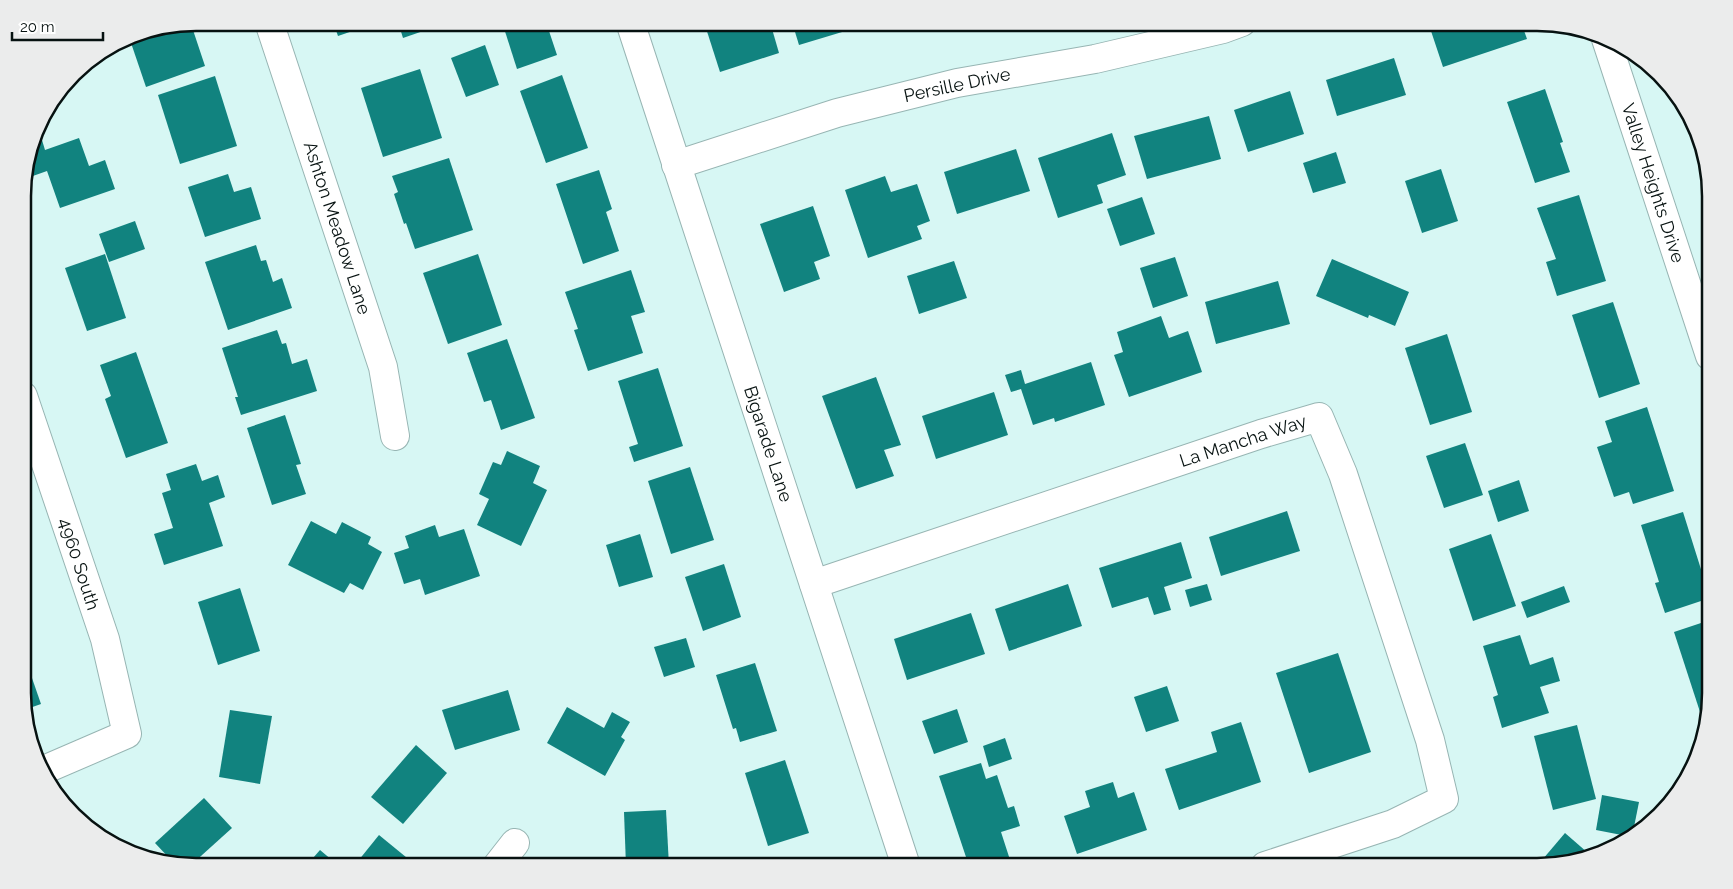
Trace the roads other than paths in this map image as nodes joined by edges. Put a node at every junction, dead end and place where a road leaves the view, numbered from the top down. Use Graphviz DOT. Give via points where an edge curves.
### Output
graph roads {
  1 [pos="1213,31"];
  2 [pos="272,32"];
  3 [pos="633,32"];
  4 [pos="1609,48"];
  5 [pos="676,165"];
  6 [pos="1702,332"];
  7 [pos="32,421"];
  8 [pos="395,436"];
  9 [pos="814,584"];
  10 [pos="49,768"];
  11 [pos="515,843"];
  12 [pos="903,857"];
  13 [pos="1292,857"];
  14 [pos="503,858"];
  1 -- 5 [label="street, Persille Drive" via="1095,59 957,83 836,113"];
  2 -- 8 [label="street, Ashton Meadow Lane" via="383,367"];
  3 -- 5 [label="street, Bigarade Lane"];
  4 -- 6 [label="street, Valley Heights Drive"];
  5 -- 9 [label="street, Bigarade Lane"];
  7 -- 10 [label="street, 4960 South" via="105,639 127,734"];
  9 -- 12 [label="street, Bigarade Lane"];
  9 -- 13 [label="street, La Mancha Way" via="1319,417 1343,474 1430,740 1444,799 1393,824"];
  11 -- 14 [label="street"];
}
